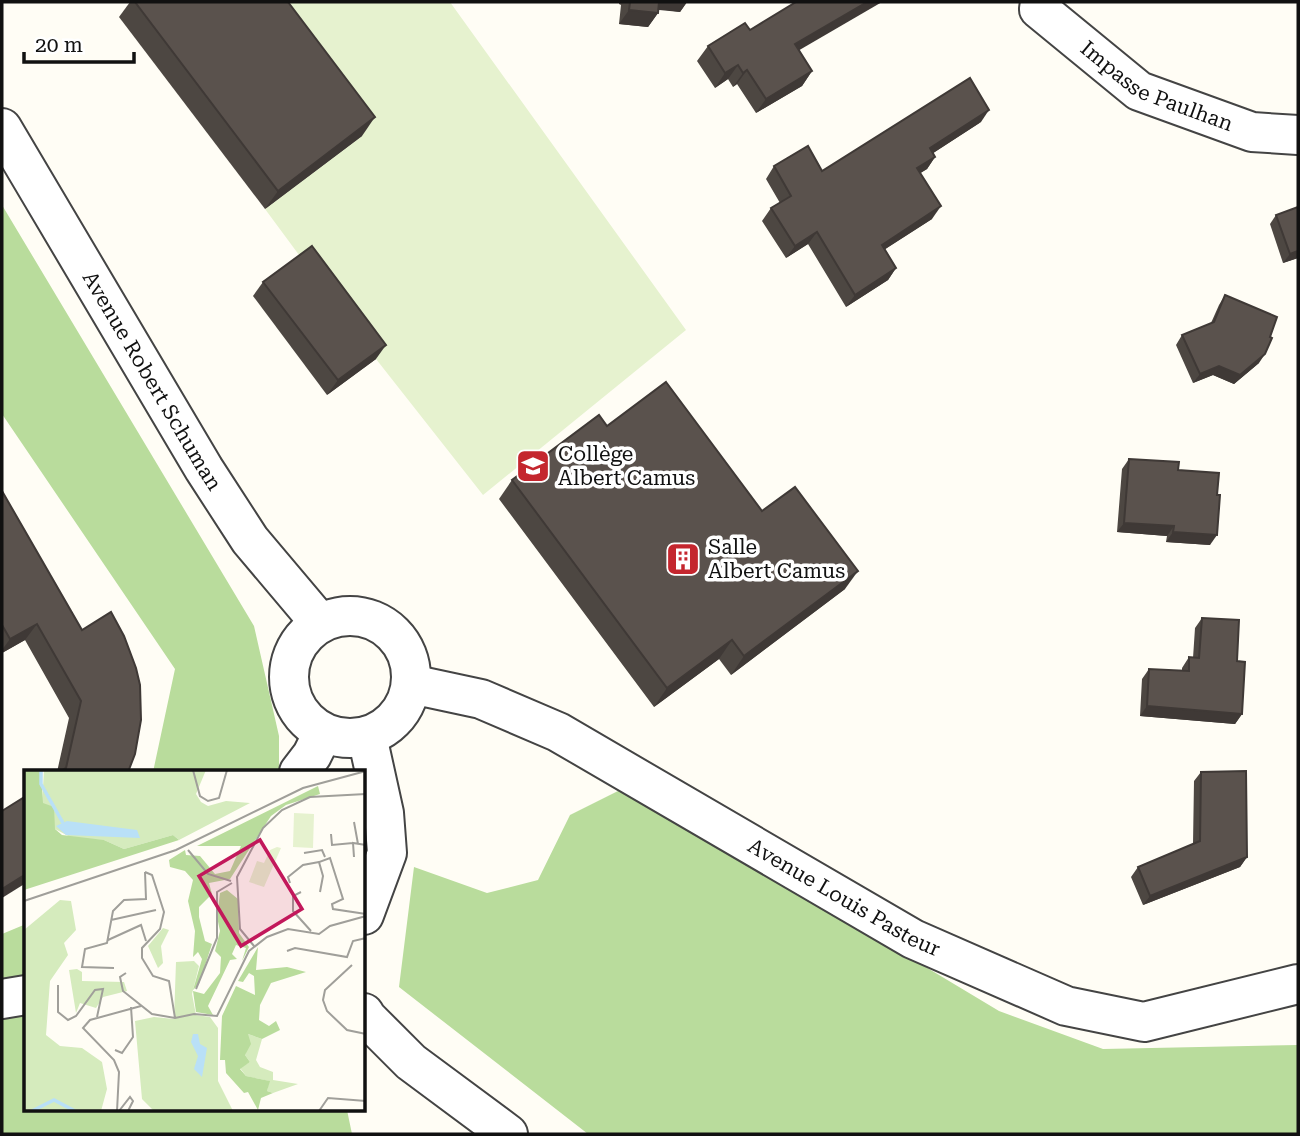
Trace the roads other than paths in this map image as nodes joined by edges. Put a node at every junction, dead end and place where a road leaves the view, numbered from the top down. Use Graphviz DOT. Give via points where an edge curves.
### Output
graph roads {
  1 [pos="1040,2"];
  2 [pos="2,128"];
  3 [pos="1298,135"];
  4 [pos="320,623"];
  5 [pos="411,684"];
  6 [pos="323,733"];
  7 [pos="367,736"];
  8 [pos="301,770"];
  9 [pos="366,910"];
  10 [pos="1298,984"];
  11 [pos="24,995"];
  12 [pos="2,999"];
  13 [pos="366,1016"];
  14 [pos="508,1134"];
  1 -- 3 [label="street, Impasse Paulhan" via="1039,9 1139,92 1252,132"];
  2 -- 4 [label="street, Avenue Robert Schuman" via="204,469 250,540"];
  4 -- 5 [label="street" via="357,616 376,621 404,647"];
  4 -- 6 [label="street" via="302,637 291,657 288,679 293,701 305,720"];
  5 -- 7 [label="street" via="398,715"];
  5 -- 10 [label="street, Avenue Louis Pasteur" via="481,699 558,732 913,939 1066,1006 1144,1022"];
  6 -- 7 [label="street" via="339,738"];
  6 -- 8 [label="street"];
  7 -- 9 [label="street" via="384,813 387,853"];
  11 -- 12 [label="street"];
  13 -- 14 [label="street" via="411,1062"];
}
